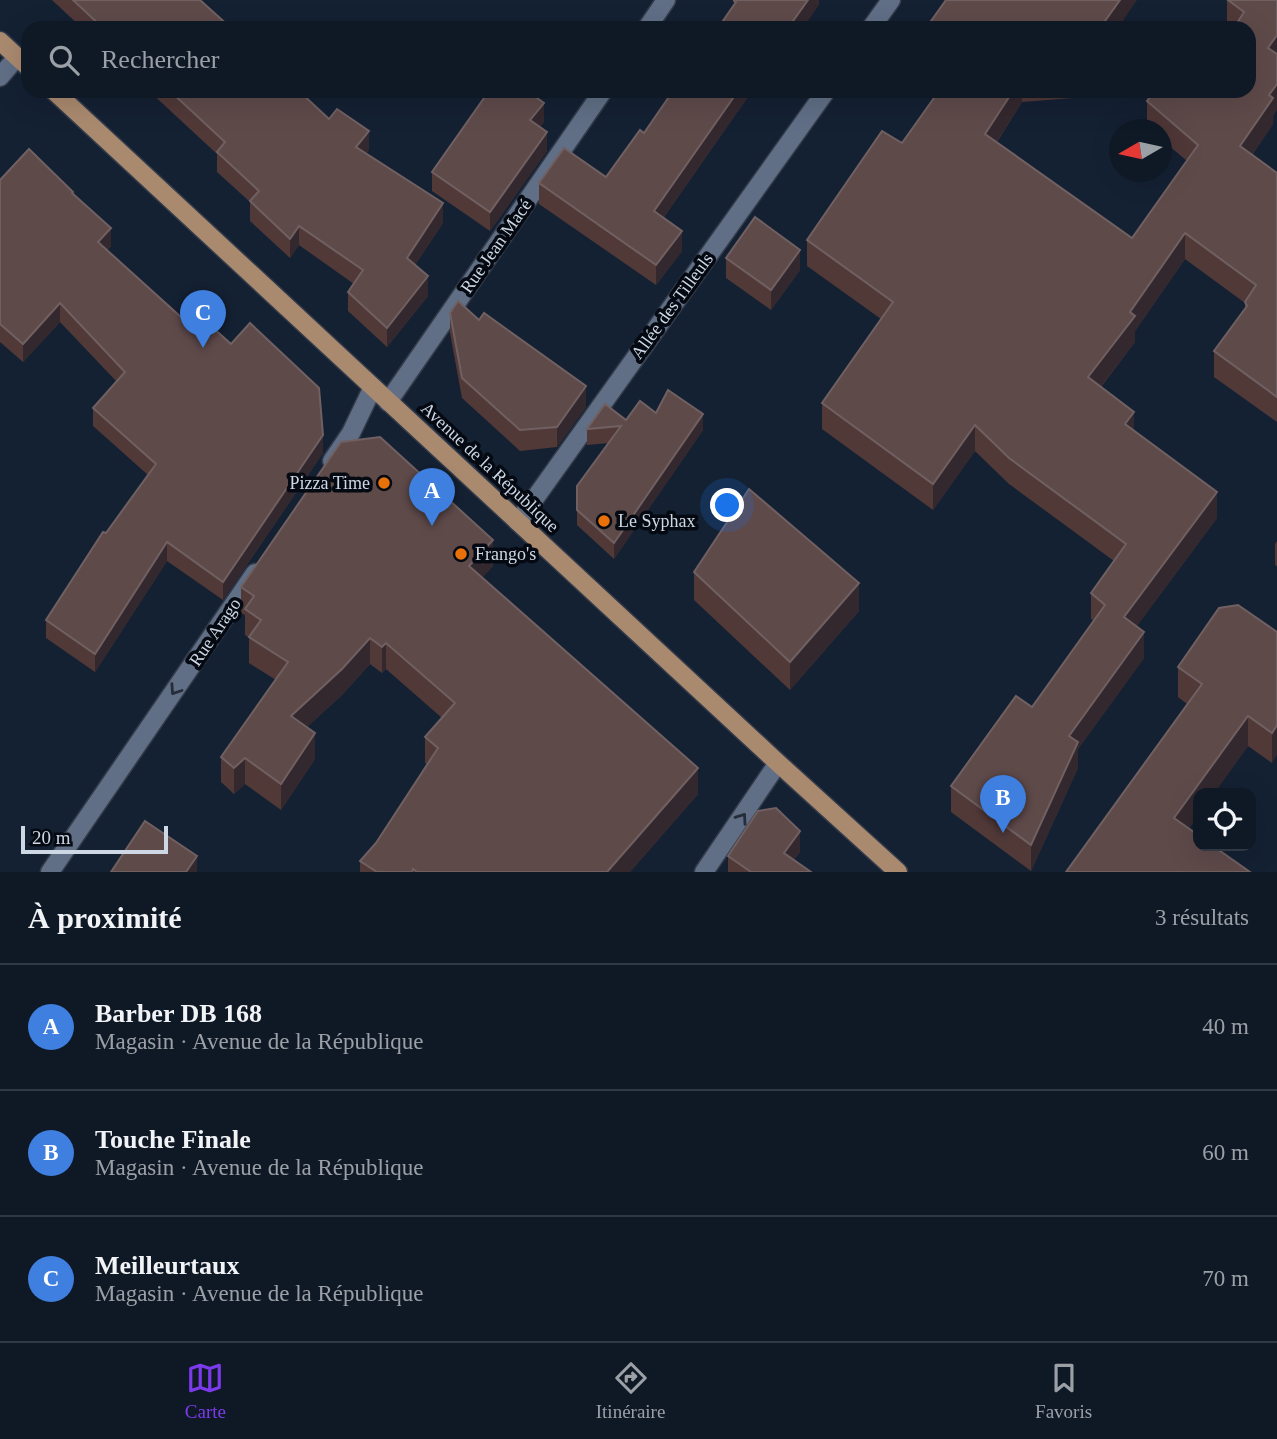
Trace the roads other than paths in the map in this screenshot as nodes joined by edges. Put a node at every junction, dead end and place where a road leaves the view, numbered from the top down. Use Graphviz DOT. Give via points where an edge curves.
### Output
graph roads {
  1 [pos="667,0"];
  2 [pos="891,0"];
  3 [pos="652,21"];
  4 [pos="876,21"];
  5 [pos="0,41"];
  6 [pos="21,61"];
  7 [pos="21,63"];
  8 [pos="0,77"];
  9 [pos="62,98"];
  10 [pos="598,98"];
  11 [pos="820,98"];
  12 [pos="373,387"];
  13 [pos="388,402"];
  14 [pos="319,479"];
  15 [pos="518,522"];
  16 [pos="264,560"];
  17 [pos="778,763"];
  18 [pos="50,872"];
  19 [pos="704,872"];
  20 [pos="898,872"];
  1 -- 3 [label="street"];
  2 -- 4 [label="street"];
  5 -- 6 [label="main road"];
  7 -- 8 [label="street"];
  9 -- 12 [label="main road, Avenue de la République"];
  10 -- 13 [label="street, Rue Jean Macé"];
  11 -- 15 [label="street, Allée des Tilleuls"];
  12 -- 13 [label="main road, Avenue de la République"];
  12 -- 14 [label="street" via="351,433"];
  13 -- 15 [label="main road, Avenue de la République"];
  15 -- 17 [label="main road, Avenue de la République"];
  16 -- 18 [label="street, Rue Arago, one-way"];
  19 -- 17 [label="street, one-way"];
  17 -- 20 [label="main road, Avenue de la République"];
}
